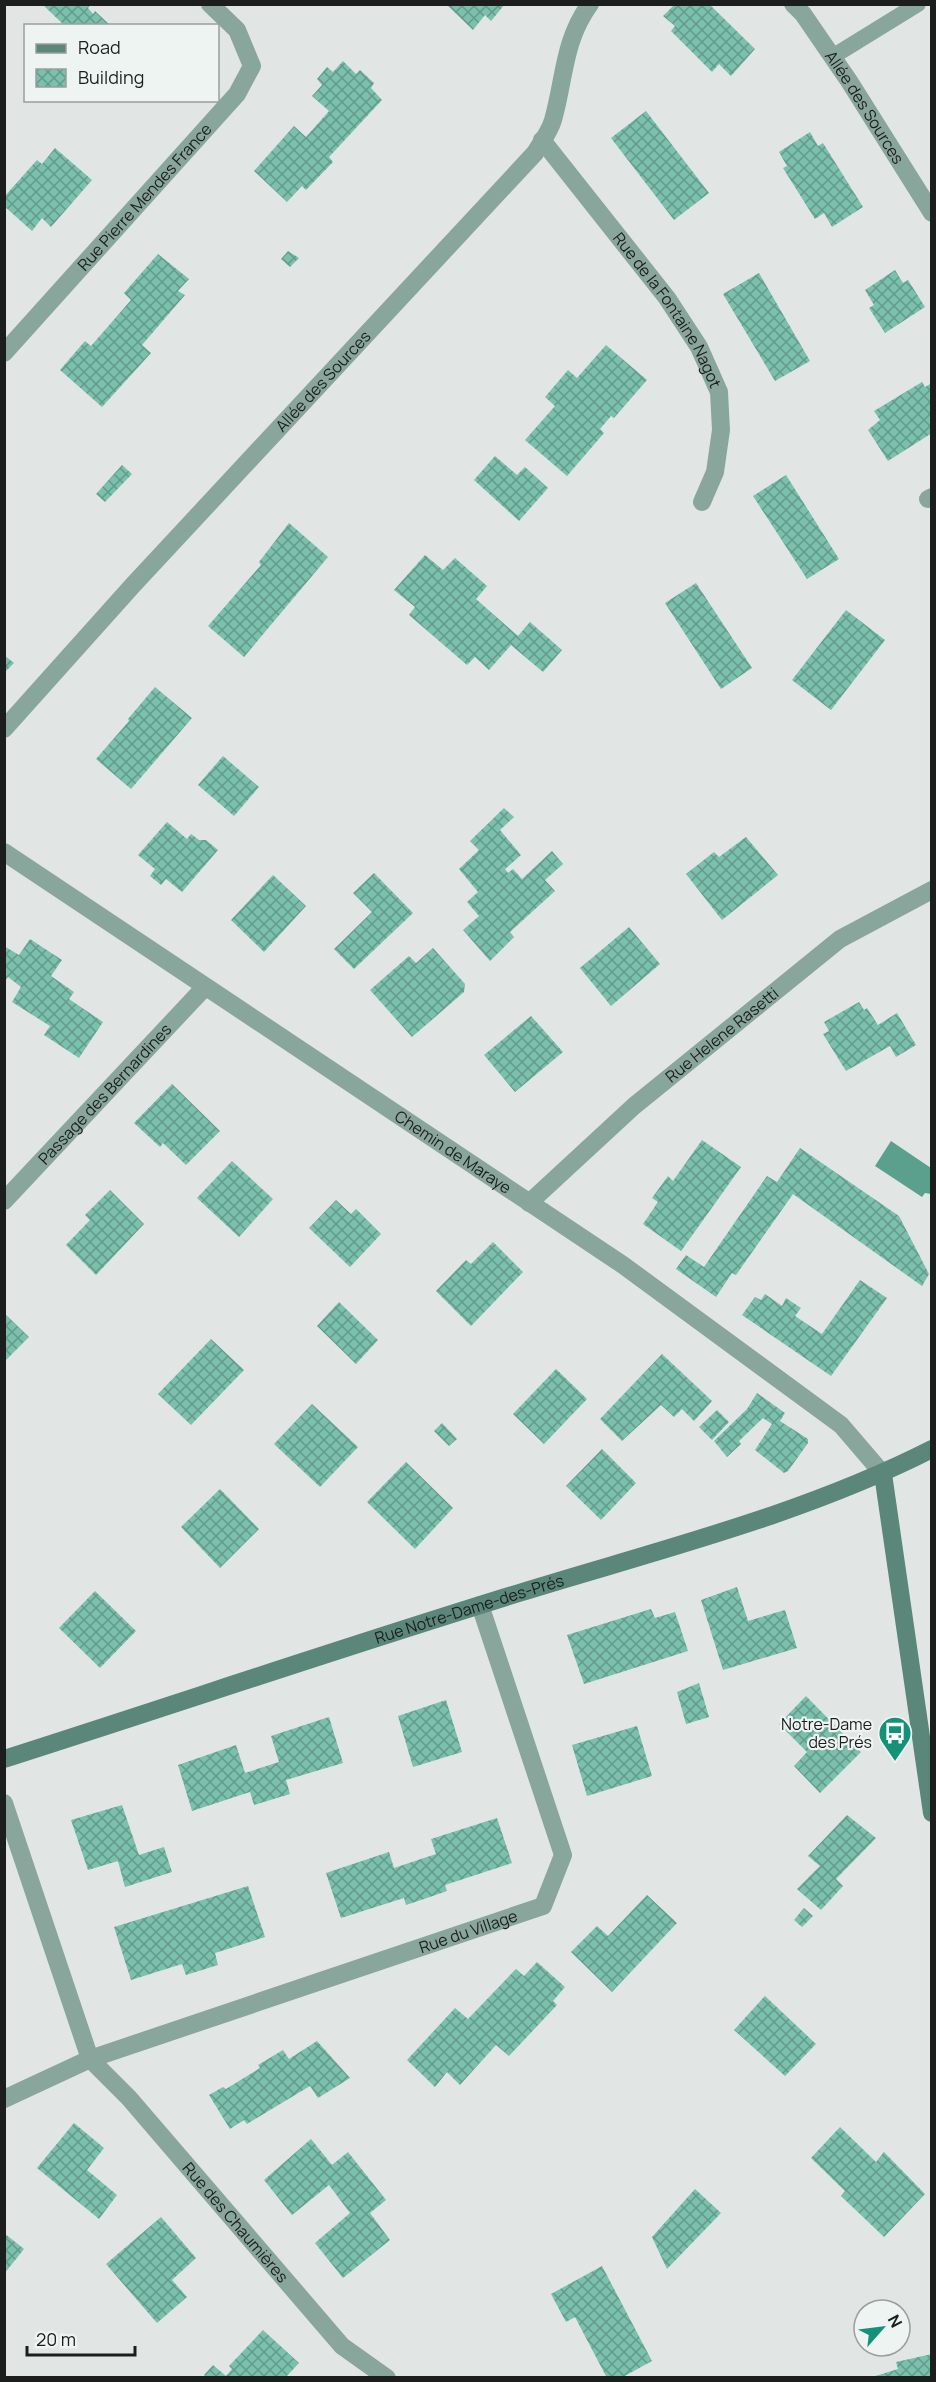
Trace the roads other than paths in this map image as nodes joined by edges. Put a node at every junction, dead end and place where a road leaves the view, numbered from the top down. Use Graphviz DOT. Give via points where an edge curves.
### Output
graph roads {
  1 [pos="210,4"];
  2 [pos="590,4"];
  3 [pos="794,4"];
  4 [pos="918,4"];
  5 [pos="832,57"];
  6 [pos="542,140"];
  7 [pos="932,213"];
  8 [pos="4,353"];
  9 [pos="702,502"];
  10 [pos="4,729"];
  11 [pos="4,852"];
  12 [pos="932,890"];
  13 [pos="206,987"];
  14 [pos="4,1202"];
  15 [pos="530,1203"];
  16 [pos="932,1449"];
  17 [pos="883,1474"];
  18 [pos="480,1605"];
  19 [pos="4,1759"];
  20 [pos="4,1803"];
  21 [pos="932,1813"];
  22 [pos="90,2059"];
  23 [pos="4,2099"];
  24 [pos="387,2378"];
  1 -- 8 [label="street, Rue Pierre Mendes France" via="237,30 252,66 237,94"];
  2 -- 6 [label="street, Allée des Sources" via="568,47 552,122"];
  3 -- 5 [label="street, Allée des Sources"];
  4 -- 5 [label="lane"];
  5 -- 7 [label="street, Allée des Sources"];
  6 -- 9 [label="street, Rue de la Fontaine Nagot" via="667,298 699,347 719,392 721,430 715,472"];
  6 -- 10 [label="street, Allée des Sources" via="535,153"];
  11 -- 13 [label="street, Chemin de Maraye"];
  12 -- 15 [label="street, Rue Helene Rasetti" via="840,939 634,1106"];
  13 -- 14 [label="street, Passage des Bernardines"];
  13 -- 15 [label="street, Chemin de Maraye"];
  15 -- 17 [label="street, Chemin de Maraye" via="623,1265 841,1425"];
  16 -- 17 [label="street, Rue Notre-Dame-des-Prés"];
  17 -- 18 [label="street, Rue Notre-Dame-des-Prés" via="792,1508"];
  17 -- 21 [label="street"];
  18 -- 19 [label="street, Rue Notre-Dame-des-Prés"];
  18 -- 22 [label="street, Rue du Village" via="563,1855 543,1906"];
  20 -- 22 [label="street, Rue des Chaumières"];
  22 -- 23 [label="street"];
  22 -- 24 [label="street, Rue des Chaumières" via="129,2098 342,2346"];
}
